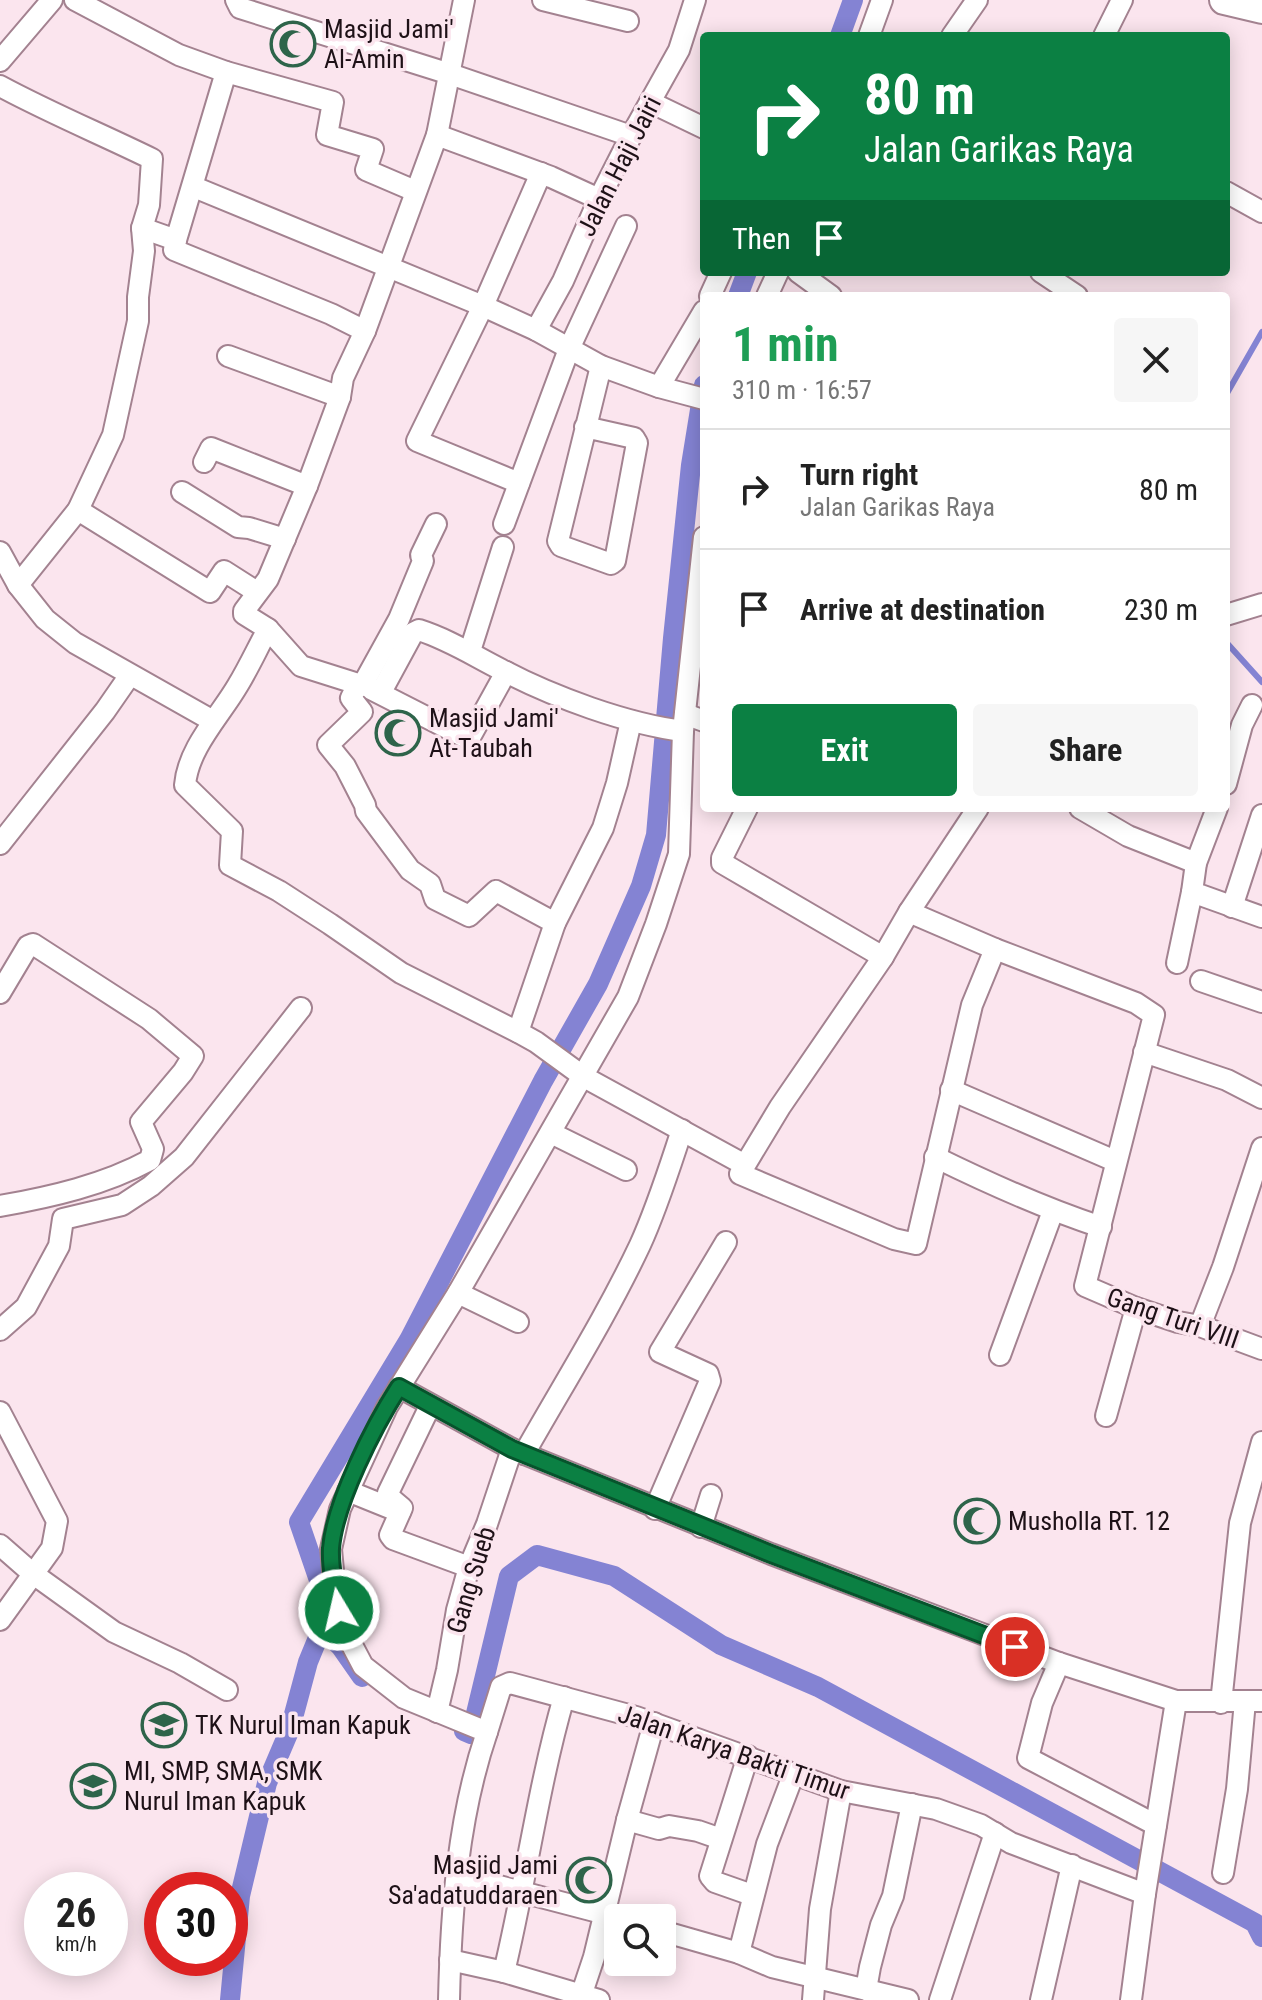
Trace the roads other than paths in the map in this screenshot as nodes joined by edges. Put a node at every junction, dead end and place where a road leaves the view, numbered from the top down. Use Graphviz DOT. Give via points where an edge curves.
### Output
graph roads {
  1 [pos="52,0"];
  2 [pos="75,0"];
  3 [pos="236,0"];
  4 [pos="464,0"];
  5 [pos="543,0"];
  6 [pos="695,0"];
  7 [pos="882,0"];
  8 [pos="977,0"];
  9 [pos="1122,0"];
  10 [pos="1224,0"];
  11 [pos="1262,9"];
  12 [pos="628,21"];
  13 [pos="870,32"];
  14 [pos="955,32"];
  15 [pos="1106,32"];
  16 [pos="0,61"];
  17 [pos="226,72"];
  18 [pos="450,74"];
  19 [pos="0,86"];
  20 [pos="650,102"];
  21 [pos="700,126"];
  22 [pos="437,135"];
  23 [pos="631,136"];
  24 [pos="541,173"];
  25 [pos="194,187"];
  26 [pos="415,191"];
  27 [pos="1230,194"];
  28 [pos="599,199"];
  29 [pos="1262,212"];
  30 [pos="626,226"];
  31 [pos="142,228"];
  32 [pos="176,240"];
  33 [pos="387,266"];
  34 [pos="804,276"];
  35 [pos="1047,276"];
  36 [pos="826,292"];
  37 [pos="1071,292"];
  38 [pos="483,306"];
  39 [pos="700,318"];
  40 [pos="536,330"];
  41 [pos="365,331"];
  42 [pos="569,349"];
  43 [pos="228,356"];
  44 [pos="601,366"];
  45 [pos="662,388"];
  46 [pos="340,397"];
  47 [pos="700,398"];
  48 [pos="585,427"];
  49 [pos="204,462"];
  50 [pos="519,483"];
  51 [pos="307,486"];
  52 [pos="182,492"];
  53 [pos="78,510"];
  54 [pos="436,524"];
  55 [pos="504,524"];
  56 [pos="285,539"];
  57 [pos="503,547"];
  58 [pos="0,552"];
  59 [pos="700,576"];
  60 [pos="18,585"];
  61 [pos="257,592"];
  62 [pos="1262,604"];
  63 [pos="1230,614"];
  64 [pos="268,629"];
  65 [pos="470,651"];
  66 [pos="506,672"];
  67 [pos="130,675"];
  68 [pos="367,687"];
  69 [pos="1252,705"];
  70 [pos="213,721"];
  71 [pos="634,722"];
  72 [pos="685,724"];
  73 [pos="1230,769"];
  74 [pos="745,812"];
  75 [pos="975,812"];
  76 [pos="1087,812"];
  77 [pos="1215,812"];
  78 [pos="1262,815"];
  79 [pos="0,844"];
  80 [pos="1196,863"];
  81 [pos="1192,892"];
  82 [pos="1232,907"];
  83 [pos="909,912"];
  84 [pos="1262,917"];
  85 [pos="555,923"];
  86 [pos="995,949"];
  87 [pos="883,957"];
  88 [pos="1177,963"];
  89 [pos="1201,981"];
  90 [pos="0,993"];
  91 [pos="1262,1002"];
  92 [pos="301,1008"];
  93 [pos="527,1037"];
  94 [pos="1144,1052"];
  95 [pos="578,1071"];
  96 [pos="951,1090"];
  97 [pos="1262,1098"];
  98 [pos="682,1130"];
  99 [pos="551,1133"];
  100 [pos="1262,1148"];
  101 [pos="935,1157"];
  102 [pos="1115,1161"];
  103 [pos="626,1170"];
  104 [pos="740,1174"];
  105 [pos="0,1206"];
  106 [pos="1053,1211"];
  107 [pos="1101,1227"];
  108 [pos="726,1242"];
  109 [pos="458,1293"];
  110 [pos="1136,1308"];
  111 [pos="518,1322"];
  112 [pos="1200,1326"];
  113 [pos="0,1330"];
  114 [pos="1262,1349"];
  115 [pos="1000,1355"];
  116 [pos="399,1387"];
  117 [pos="430,1406"];
  118 [pos="0,1412"];
  119 [pos="1106,1416"];
  120 [pos="1262,1442"];
  121 [pos="518,1452"];
  122 [pos="348,1491"];
  123 [pos="711,1495"];
  124 [pos="1252,1508"];
  125 [pos="655,1509"];
  126 [pos="400,1512"];
  127 [pos="701,1527"];
  128 [pos="0,1545"];
  129 [pos="469,1567"];
  130 [pos="32,1573"];
  131 [pos="0,1620"];
  132 [pos="1059,1663"];
  133 [pos="227,1690"];
  134 [pos="564,1697"];
  135 [pos="1176,1701"];
  136 [pos="1254,1701"];
  137 [pos="1221,1703"];
  138 [pos="437,1712"];
  139 [pos="654,1723"];
  140 [pos="484,1731"];
  141 [pos="748,1756"];
  142 [pos="794,1773"];
  143 [pos="841,1791"];
  144 [pos="912,1804"];
  145 [pos="627,1820"];
  146 [pos="1156,1825"];
  147 [pos="995,1833"];
  148 [pos="721,1839"];
  149 [pos="1072,1865"];
  150 [pos="1223,1873"];
  151 [pos="457,1875"];
  152 [pos="1146,1891"];
  153 [pos="522,1892"];
  154 [pos="752,1895"];
  155 [pos="615,1904"];
  156 [pos="604,1914"];
  157 [pos="676,1935"];
  158 [pos="604,1948"];
  159 [pos="739,1953"];
  160 [pos="450,1960"];
  161 [pos="504,1972"];
  162 [pos="815,1978"];
  163 [pos="870,1992"];
  164 [pos="590,1998"];
  165 [pos="449,2000"];
  166 [pos="813,2000"];
  167 [pos="908,2000"];
  168 [pos="940,2000"];
  169 [pos="1041,2000"];
  170 [pos="1131,2000"];
  1 -- 16 [label="street"];
  2 -- 17 [label="street" via="179,55"];
  3 -- 18 [label="street" via="240,8"];
  4 -- 18 [label="street"];
  5 -- 12 [label="street"];
  6 -- 20 [label="street, Jalan Haji Jairi" via="679,50"];
  7 -- 13 [label="street"];
  8 -- 14 [label="street"];
  9 -- 15 [label="street"];
  10 -- 11 [label="main road"];
  17 -- 25 [label="street"];
  17 -- 26 [label="street" via="333,102 327,135 373,149 366,170"];
  18 -- 22 [label="street"];
  18 -- 23 [label="street"];
  19 -- 31 [label="street" via="152,159"];
  20 -- 21 [label="street"];
  20 -- 23 [label="street, Jalan Haji Jairi"];
  22 -- 24 [label="street"];
  22 -- 26 [label="street"];
  23 -- 28 [label="street, Jalan Haji Jairi"];
  24 -- 28 [label="street"];
  24 -- 38 [label="street"];
  25 -- 32 [label="street"];
  25 -- 33 [label="street"];
  26 -- 33 [label="street"];
  27 -- 29 [label="street"];
  28 -- 40 [label="street, Jalan Haji Jairi"];
  30 -- 42 [label="street"];
  31 -- 32 [label="street"];
  31 -- 53 [label="street" via="138,321 113,435"];
  32 -- 41 [label="street" via="174,250"];
  33 -- 38 [label="street"];
  33 -- 41 [label="street"];
  34 -- 36 [label="street"];
  35 -- 37 [label="street"];
  38 -- 40 [label="street"];
  38 -- 50 [label="street" via="417,441"];
  39 -- 45 [label="street"];
  40 -- 42 [label="street"];
  41 -- 46 [label="street"];
  42 -- 44 [label="street"];
  42 -- 50 [label="street"];
  43 -- 46 [label="street"];
  44 -- 45 [label="street"];
  44 -- 48 [label="street"];
  45 -- 47 [label="street"];
  46 -- 51 [label="street"];
  48 -- 48 [label="street" via="558,541 611,564 636,440"];
  49 -- 51 [label="street" via="211,448"];
  50 -- 55 [label="street"];
  51 -- 56 [label="street"];
  52 -- 56 [label="street" via="238,527"];
  53 -- 60 [label="street"];
  53 -- 61 [label="street" via="210,592 224,571"];
  54 -- 68 [label="street"];
  56 -- 61 [label="street"];
  57 -- 65 [label="street"];
  58 -- 60 [label="street"];
  59 -- 72 [label="street"];
  60 -- 67 [label="street" via="45,619"];
  61 -- 64 [label="street" via="244,614"];
  62 -- 63 [label="street"];
  64 -- 68 [label="street" via="301,666"];
  64 -- 70 [label="street"];
  65 -- 66 [label="street"];
  65 -- 68 [label="street" via="419,630"];
  66 -- 68 [label="street" via="469,739"];
  66 -- 71 [label="street"];
  67 -- 70 [label="street"];
  67 -- 79 [label="street"];
  68 -- 85 [label="street" via="351,698 362,712 328,745 353,779 366,811 410,870 430,884 435,899 469,916 496,891"];
  69 -- 73 [label="street"];
  70 -- 93 [label="street" via="185,785 232,831 230,865 279,891 401,973"];
  71 -- 72 [label="street"];
  71 -- 85 [label="street" via="603,828"];
  72 -- 95 [label="street" via="679,854 628,997"];
  74 -- 87 [label="street" via="722,863"];
  75 -- 83 [label="street"];
  76 -- 80 [label="street" via="1128,836"];
  77 -- 80 [label="street"];
  78 -- 82 [label="street"];
  80 -- 81 [label="street"];
  81 -- 82 [label="street"];
  81 -- 88 [label="street"];
  82 -- 84 [label="street"];
  83 -- 86 [label="street"];
  83 -- 87 [label="street"];
  85 -- 93 [label="street"];
  86 -- 94 [label="street" via="1136,1003 1154,1015"];
  86 -- 96 [label="street" via="972,1005"];
  87 -- 98 [label="street" via="745,1165"];
  89 -- 91 [label="street"];
  90 -- 105 [label="street" via="33,944 149,1019 193,1056 141,1122 153,1149 150,1160 74,1190"];
  92 -- 113 [label="street" via="184,1157 122,1205 63,1219 59,1246 26,1307"];
  93 -- 95 [label="street"];
  94 -- 97 [label="street" via="1227,1080"];
  94 -- 102 [label="street"];
  95 -- 98 [label="street"];
  95 -- 99 [label="street"];
  96 -- 101 [label="street"];
  96 -- 102 [label="street"];
  98 -- 121 [label="street, Gang Sueb" via="641,1244"];
  99 -- 103 [label="street"];
  99 -- 109 [label="street"];
  100 -- 112 [label="street"];
  101 -- 104 [label="street" via="916,1244"];
  101 -- 106 [label="street"];
  102 -- 107 [label="street"];
  106 -- 107 [label="street"];
  106 -- 115 [label="street"];
  107 -- 110 [label="street, Gang Turi VIII" via="1085,1286"];
  108 -- 125 [label="street" via="660,1352 708,1374 710,1381"];
  109 -- 111 [label="street"];
  109 -- 116 [label="street"];
  110 -- 112 [label="street, Gang Turi VIII"];
  110 -- 119 [label="street"];
  112 -- 114 [label="street, Gang Turi VIII"];
  116 -- 117 [label="street"];
  116 -- 122 [label="street"];
  117 -- 121 [label="street"];
  117 -- 126 [label="street" via="388,1493 401,1505"];
  118 -- 130 [label="street" via="57,1521 52,1548"];
  120 -- 124 [label="street"];
  121 -- 125 [label="street"];
  121 -- 129 [label="street, Gang Sueb"];
  122 -- 126 [label="street"];
  122 -- 138 [label="street" via="331,1549 343,1628 363,1666 404,1698"];
  123 -- 127 [label="street"];
  124 -- 137 [label="street"];
  125 -- 127 [label="street"];
  126 -- 129 [label="street" via="390,1531 393,1539"];
  127 -- 132 [label="street"];
  128 -- 130 [label="street"];
  129 -- 138 [label="street, Gang Sueb"];
  130 -- 131 [label="street"];
  130 -- 133 [label="street" via="114,1632"];
  132 -- 135 [label="street"];
  132 -- 146 [label="street" via="1028,1758"];
  134 -- 139 [label="street, Jalan Karya Bakti Timur"];
  134 -- 140 [label="street, Jalan Karya Bakti Timur" via="504,1685"];
  134 -- 153 [label="street"];
  135 -- 137 [label="street"];
  135 -- 146 [label="street"];
  136 -- 137 [label="street"];
  136 -- 150 [label="street"];
  138 -- 140 [label="street"];
  139 -- 141 [label="street, Jalan Karya Bakti Timur"];
  139 -- 145 [label="street"];
  140 -- 151 [label="street, Jalan Karya Bakti Timur"];
  141 -- 142 [label="street, Jalan Karya Bakti Timur"];
  141 -- 148 [label="street"];
  142 -- 143 [label="street, Jalan Karya Bakti Timur"];
  142 -- 154 [label="street"];
  143 -- 144 [label="street, Jalan Karya Bakti Timur"];
  143 -- 162 [label="street" via="820,1909"];
  144 -- 147 [label="street, Jalan Karya Bakti Timur"];
  144 -- 163 [label="street" via="893,1896 870,1967"];
  145 -- 148 [label="street"];
  145 -- 155 [label="street"];
  146 -- 152 [label="street"];
  147 -- 149 [label="street, Jalan Karya Bakti Timur"];
  147 -- 168 [label="street"];
  148 -- 154 [label="street" via="710,1878"];
  149 -- 152 [label="street, Jalan Karya Bakti Timur"];
  149 -- 169 [label="street"];
  151 -- 153 [label="street"];
  151 -- 160 [label="street, Jalan Karya Bakti Timur"];
  152 -- 170 [label="street"];
  153 -- 156 [label="street"];
  153 -- 161 [label="street"];
  154 -- 159 [label="street"];
  157 -- 159 [label="street"];
  158 -- 164 [label="street"];
  159 -- 162 [label="street"];
  160 -- 161 [label="street"];
  160 -- 165 [label="street, Jalan Karya Bakti Timur"];
  161 -- 164 [label="street"];
  162 -- 163 [label="street"];
  162 -- 166 [label="street"];
  163 -- 167 [label="street"];
}
